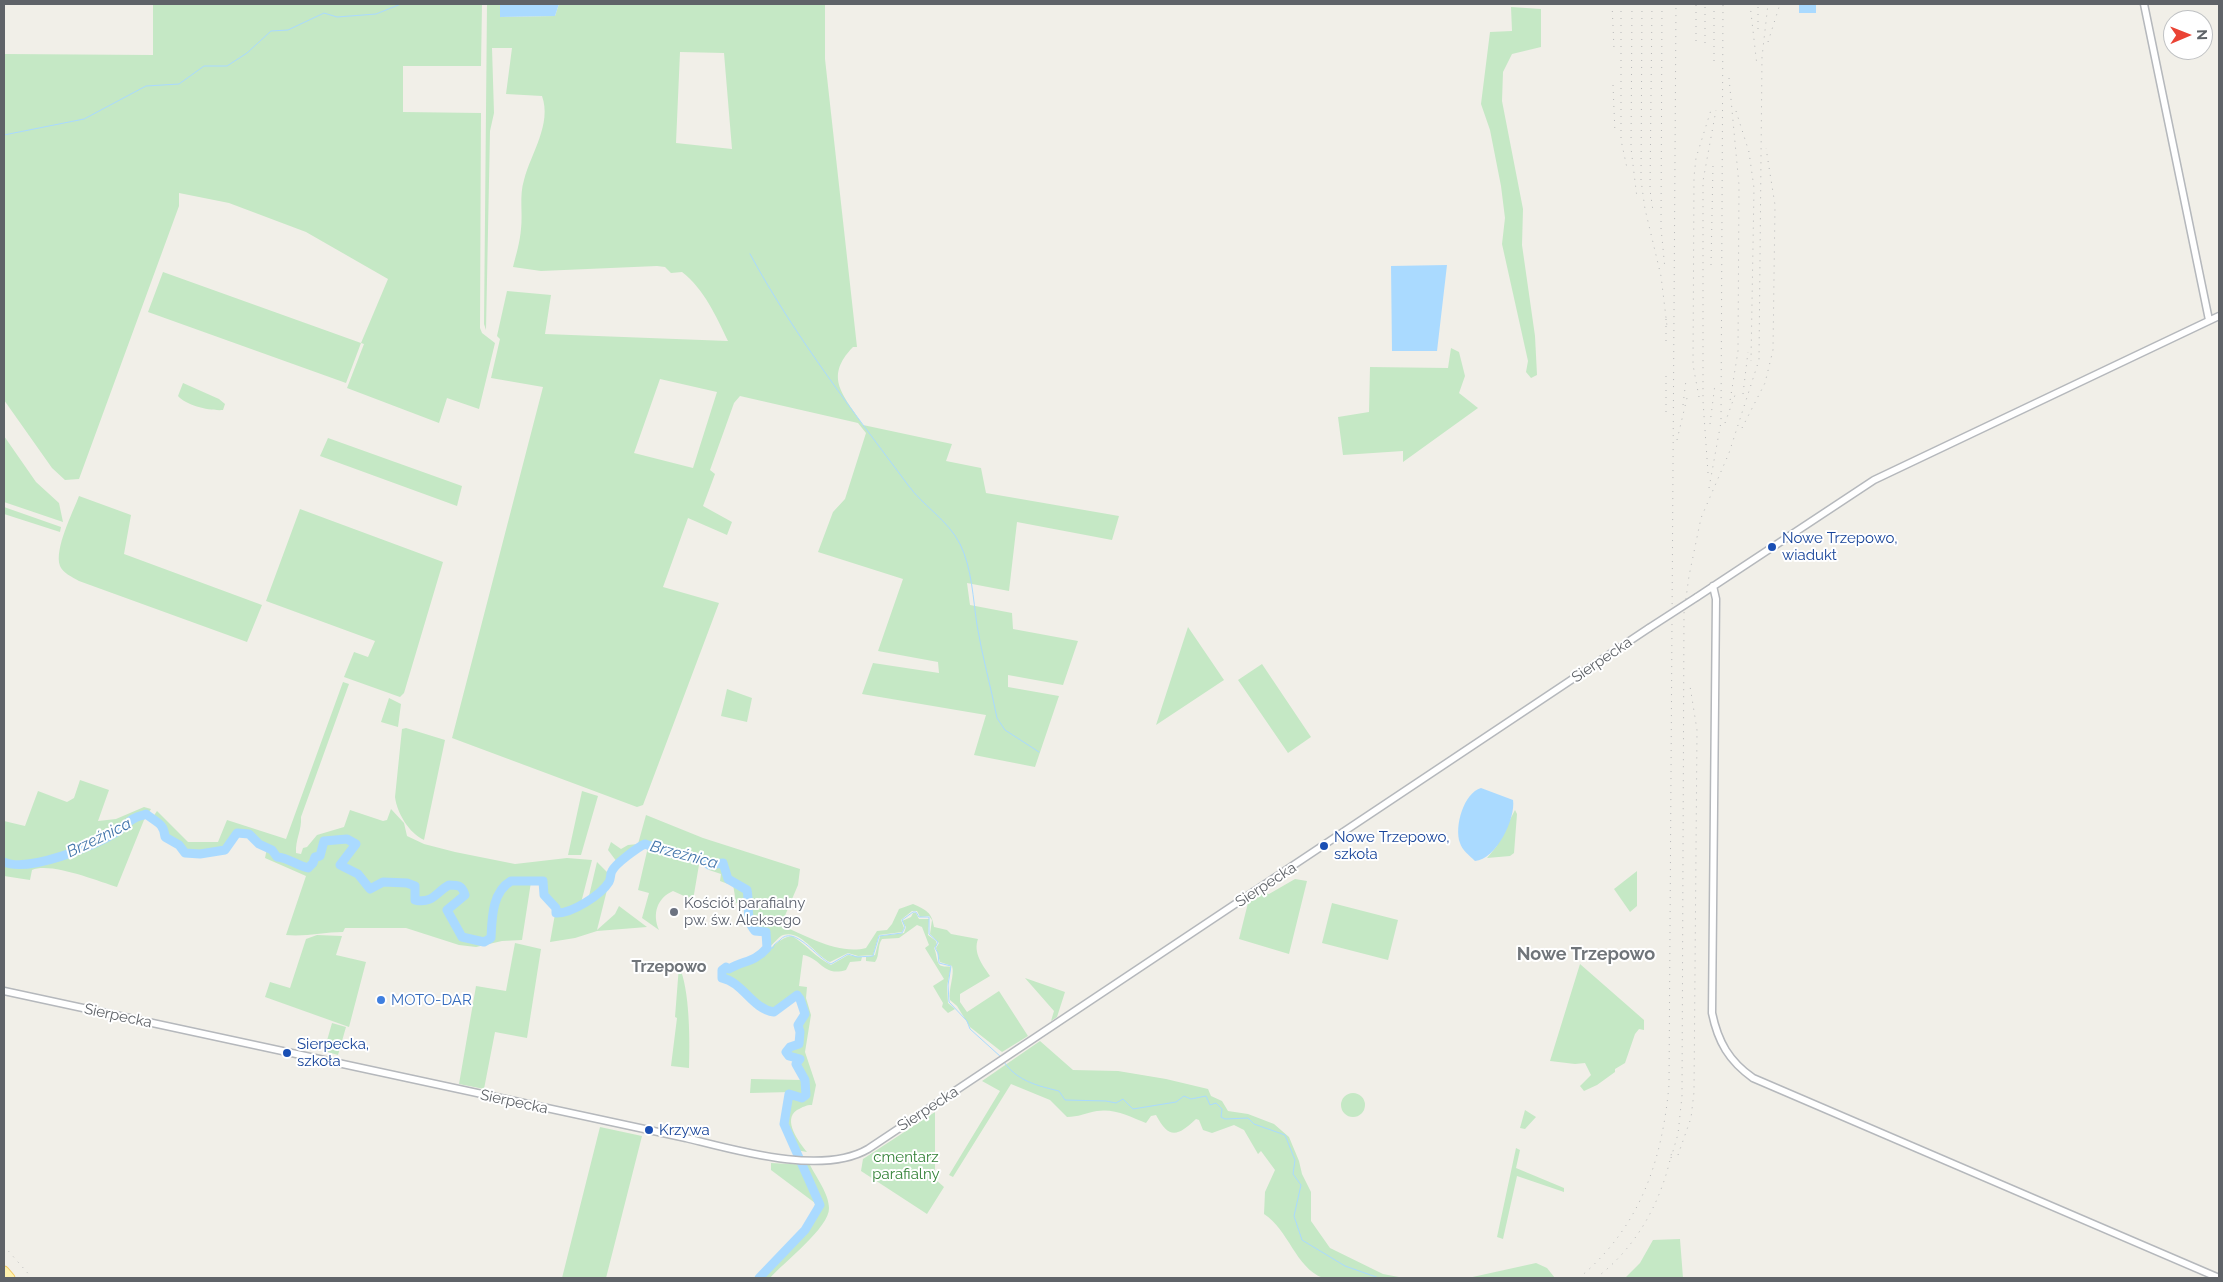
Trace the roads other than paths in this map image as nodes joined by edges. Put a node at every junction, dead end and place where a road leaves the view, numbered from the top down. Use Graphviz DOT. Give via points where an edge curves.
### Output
graph roads {
  1 [pos="2144,4"];
  2 [pos="2219,316"];
  3 [pos="2209,320"];
  4 [pos="1713,586"];
  5 [pos="4,991"];
  6 [pos="4,1271"];
  7 [pos="10,1278"];
  8 [pos="2219,1278"];
  1 -- 3 [label="street"];
  2 -- 3 [label="street, Sierpecka"];
  3 -- 4 [label="street, Sierpecka" via="1874,480"];
  4 -- 5 [label="street, Sierpecka, bridge" via="994,1066 860,1153 839,1160 744,1154 686,1138"];
  4 -- 8 [label="street" via="1716,599 1712,1013 1721,1044 1730,1058 1753,1078"];
  6 -- 7 [label="main road"];
}
